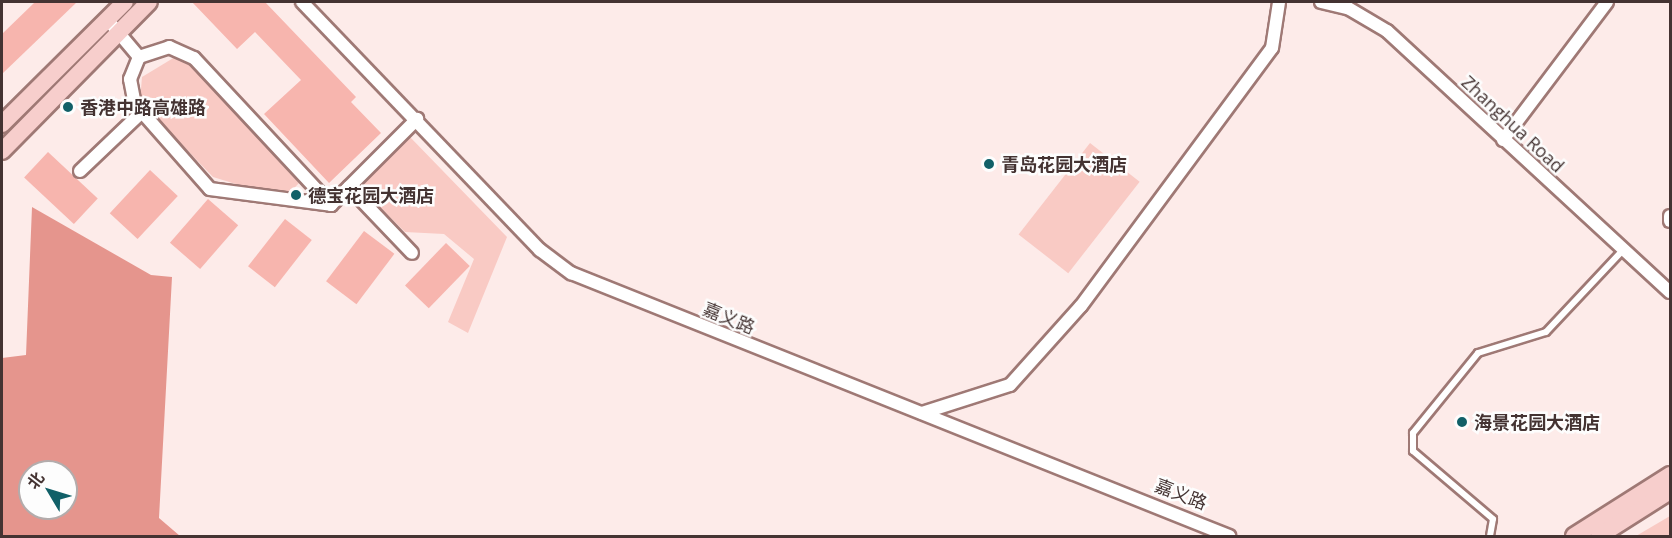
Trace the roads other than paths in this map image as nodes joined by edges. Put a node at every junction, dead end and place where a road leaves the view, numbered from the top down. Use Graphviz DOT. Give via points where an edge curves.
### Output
graph roads {
  1 [pos="125,2"];
  2 [pos="149,2"];
  3 [pos="302,2"];
  4 [pos="1279,2"];
  5 [pos="1321,2"];
  6 [pos="1607,2"];
  7 [pos="112,26"];
  8 [pos="139,57"];
  9 [pos="142,112"];
  10 [pos="417,119"];
  11 [pos="6,122"];
  12 [pos="1503,140"];
  13 [pos="2,151"];
  14 [pos="80,171"];
  15 [pos="349,187"];
  16 [pos="331,205"];
  17 [pos="1671,216"];
  18 [pos="1671,220"];
  19 [pos="1623,250"];
  20 [pos="412,253"];
  21 [pos="1671,292"];
  22 [pos="922,413"];
  23 [pos="1671,475"];
  24 [pos="1671,491"];
  25 [pos="1229,537"];
  26 [pos="1490,537"];
  27 [pos="1574,537"];
  28 [pos="1599,537"];
  1 -- 7 [label="main road"];
  2 -- 7 [label="main road"];
  3 -- 10 [label="street, 嘉义路"];
  4 -- 22 [label="street" via="1272,48 1081,306 1010,385"];
  5 -- 12 [label="street, Zhanghua Road" via="1348,8 1388,31"];
  6 -- 12 [label="street"];
  7 -- 8 [label="street"];
  7 -- 11 [label="main road"];
  8 -- 9 [label="street" via="130,79"];
  8 -- 16 [label="street" via="169,47 194,58"];
  9 -- 14 [label="street"];
  9 -- 16 [label="street" via="210,189"];
  10 -- 15 [label="street"];
  10 -- 22 [label="street, 嘉义路" via="540,250 571,273"];
  11 -- 13 [label="main road"];
  12 -- 19 [label="street, Zhanghua Road"];
  15 -- 16 [label="street"];
  15 -- 20 [label="street"];
  17 -- 18 [label="street"];
  19 -- 21 [label="street, Zhanghua Road"];
  19 -- 26 [label="lane" via="1546,332 1478,353 1413,433 1413,451 1492,519"];
  22 -- 25 [label="street, 嘉义路"];
  23 -- 27 [label="main road"];
  24 -- 28 [label="main road"];
}
